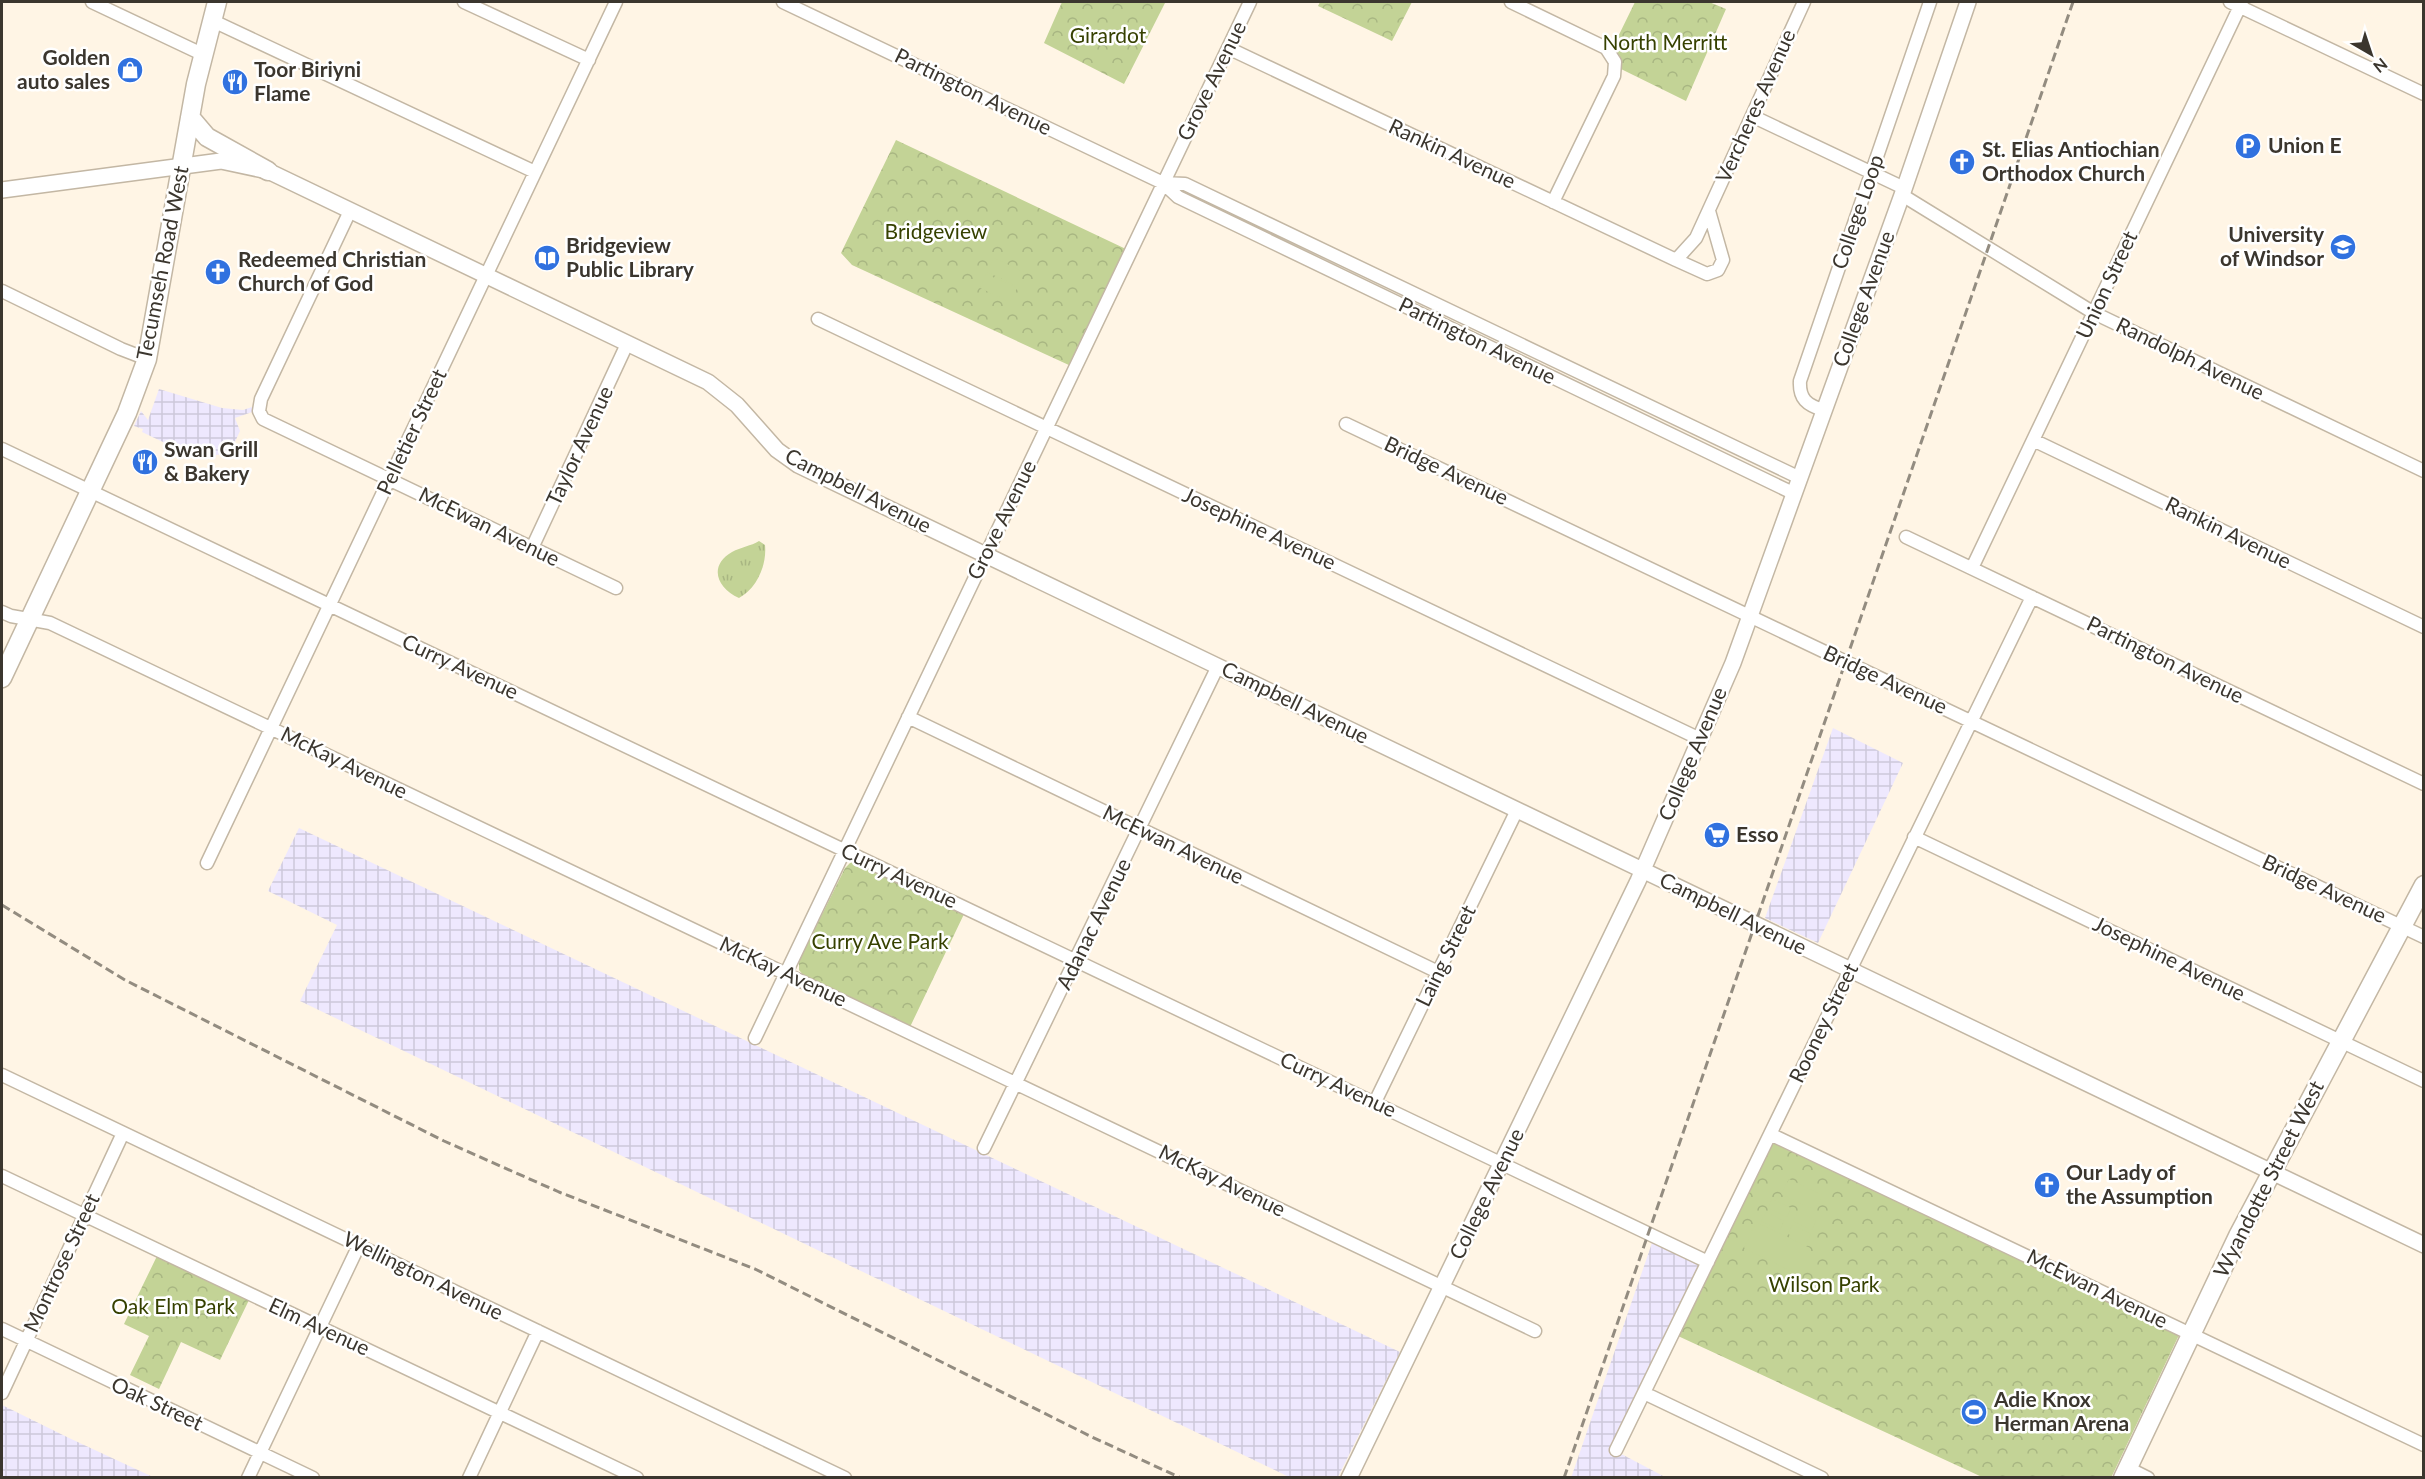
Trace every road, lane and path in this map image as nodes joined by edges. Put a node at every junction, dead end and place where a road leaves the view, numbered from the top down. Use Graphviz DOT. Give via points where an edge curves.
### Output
graph roads {
  1 [pos="92,2"];
  2 [pos="217,2"];
  3 [pos="464,2"];
  4 [pos="616,2"];
  5 [pos="783,2"];
  6 [pos="1250,2"];
  7 [pos="1511,2"];
  8 [pos="1804,2"];
  9 [pos="1930,2"];
  10 [pos="1968,2"];
  11 [pos="2237,3"];
  12 [pos="211,20"];
  13 [pos="1228,48"];
  14 [pos="202,54"];
  15 [pos="589,60"];
  16 [pos="2424,94"];
  17 [pos="1752,116"];
  18 [pos="190,117"];
  19 [pos="180,168"];
  20 [pos="268,171"];
  21 [pos="535,172"];
  22 [pos="1871,172"];
  23 [pos="1163,183"];
  24 [pos="2,190"];
  25 [pos="1903,192"];
  26 [pos="1553,202"];
  27 [pos="350,211"];
  28 [pos="1709,211"];
  29 [pos="1676,260"];
  30 [pos="486,276"];
  31 [pos="2,291"];
  32 [pos="2094,313"];
  33 [pos="818,319"];
  34 [pos="627,344"];
  35 [pos="147,359"];
  36 [pos="1823,411"];
  37 [pos="1346,424"];
  38 [pos="1047,427"];
  39 [pos="2033,440"];
  40 [pos="2,449"];
  41 [pos="2424,471"];
  42 [pos="1800,478"];
  43 [pos="389,480"];
  44 [pos="90,491"];
  45 [pos="1795,494"];
  46 [pos="1906,537"];
  47 [pos="532,548"];
  48 [pos="986,555"];
  49 [pos="1972,568"];
  50 [pos="616,588"];
  51 [pos="2031,597"];
  52 [pos="329,605"];
  53 [pos="2,612"];
  54 [pos="1751,617"];
  55 [pos="30,618"];
  56 [pos="2424,627"];
  57 [pos="1218,666"];
  58 [pos="2,678"];
  59 [pos="908,717"];
  60 [pos="1971,721"];
  61 [pos="271,728"];
  62 [pos="1700,739"];
  63 [pos="2424,784"];
  64 [pos="1517,810"];
  65 [pos="1140,829"];
  66 [pos="1914,837"];
  67 [pos="844,850"];
  68 [pos="207,863"];
  69 [pos="1643,870"];
  70 [pos="2424,885"];
  71 [pos="2401,927"];
  72 [pos="2424,937"];
  73 [pos="1077,960"];
  74 [pos="1850,969"];
  75 [pos="1438,972"];
  76 [pos="785,974"];
  77 [pos="755,1038"];
  78 [pos="2341,1041"];
  79 [pos="2,1075"];
  80 [pos="2424,1081"];
  81 [pos="1017,1084"];
  82 [pos="1375,1102"];
  83 [pos="123,1133"];
  84 [pos="1770,1134"];
  85 [pos="984,1148"];
  86 [pos="1502,1163"];
  87 [pos="2271,1172"];
  88 [pos="2,1176"];
  89 [pos="84,1215"];
  90 [pos="358,1245"];
  91 [pos="2424,1245"];
  92 [pos="1708,1262"];
  93 [pos="1442,1287"];
  94 [pos="320,1327"];
  95 [pos="2,1329"];
  96 [pos="538,1331"];
  97 [pos="1535,1331"];
  98 [pos="2191,1334"];
  99 [pos="26,1341"];
  100 [pos="2,1393"];
  101 [pos="1644,1393"];
  102 [pos="500,1412"];
  103 [pos="2424,1445"];
  104 [pos="1616,1450"];
  105 [pos="260,1452"];
  106 [pos="2126,1473"];
  107 [pos="248,1478"];
  108 [pos="313,1478"];
  109 [pos="469,1478"];
  110 [pos="637,1478"];
  111 [pos="845,1478"];
  112 [pos="1349,1478"];
  113 [pos="1822,1478"];
  114 [pos="2148,1478"];
  1 -- 14 [label="street"];
  2 -- 12 [label="main road, Tecumseh Road West"];
  3 -- 15 [label="street"];
  4 -- 15 [label="street, Pelletier Street"];
  5 -- 23 [label="street, Partington Avenue"];
  6 -- 13 [label="street, Grove Avenue"];
  7 -- 26 [label="street" via="1606,48 1615,62 1614,76"];
  8 -- 17 [label="street, Vercheres Avenue"];
  9 -- 22 [label="street, College Loop"];
  10 -- 25 [label="street, College Avenue"];
  11 -- 16 [label="street"];
  11 -- 32 [label="street, Union Street"];
  12 -- 14 [label="main road, Tecumseh Road West"];
  12 -- 21 [label="street"];
  13 -- 23 [label="street, Grove Avenue"];
  13 -- 26 [label="street, Rankin Avenue"];
  14 -- 18 [label="main road, Tecumseh Road West"];
  15 -- 21 [label="street, Pelletier Street"];
  17 -- 22 [label="street, Randolph Avenue"];
  17 -- 28 [label="street, Vercheres Avenue"];
  18 -- 19 [label="main road, Tecumseh Road West"];
  18 -- 20 [label="main road" via="207,137"];
  19 -- 20 [label="street, Campbell Avenue" via="221,161"];
  19 -- 24 [label="street, Campbell Avenue"];
  19 -- 35 [label="main road, Tecumseh Road West"];
  20 -- 27 [label="street, Campbell Avenue"];
  21 -- 30 [label="street, Pelletier Street"];
  22 -- 25 [label="street, Randolph Avenue"];
  22 -- 36 [label="street, College Loop" via="1800,381 1799,392 1804,402"];
  23 -- 38 [label="street, Grove Avenue"];
  23 -- 42 [label="street, Partington Avenue" via="1185,184"];
  23 -- 45 [label="street, Partington Avenue" via="1178,197"];
  25 -- 32 [label="street, Randolph Avenue"];
  25 -- 36 [label="street, College Avenue"];
  26 -- 29 [label="street, Rankin Avenue"];
  27 -- 30 [label="street, Campbell Avenue"];
  27 -- 43 [label="street, McEwan Avenue" via="261,399 259,411 263,419"];
  28 -- 29 [label="street, Vercheres Avenue" via="1696,238"];
  28 -- 29 [label="street" via="1723,260 1718,270 1707,274"];
  30 -- 34 [label="street, Campbell Avenue"];
  30 -- 43 [label="street, Pelletier Street"];
  31 -- 35 [label="street"];
  32 -- 39 [label="street, Union Street"];
  32 -- 41 [label="street, Randolph Avenue"];
  33 -- 38 [label="street, Josephine Avenue"];
  34 -- 47 [label="street, Taylor Avenue"];
  34 -- 48 [label="street, Campbell Avenue" via="708,382 737,405 777,450 798,465"];
  35 -- 44 [label="main road, Tecumseh Road West" via="127,413"];
  36 -- 42 [label="street, College Avenue"];
  37 -- 54 [label="street, Bridge Avenue"];
  38 -- 48 [label="street, Grove Avenue"];
  38 -- 62 [label="street, Josephine Avenue"];
  39 -- 49 [label="street, Union Street"];
  39 -- 56 [label="street, Rankin Avenue"];
  40 -- 44 [label="street, Curry Avenue"];
  42 -- 45 [label="street, College Avenue"];
  43 -- 47 [label="street, McEwan Avenue"];
  43 -- 52 [label="street, Pelletier Street"];
  44 -- 52 [label="street, Curry Avenue"];
  44 -- 55 [label="main road, Tecumseh Road West"];
  45 -- 54 [label="street, College Avenue"];
  46 -- 49 [label="street, Partington Avenue"];
  47 -- 50 [label="street, McEwan Avenue"];
  48 -- 57 [label="street, Campbell Avenue"];
  48 -- 59 [label="street, Grove Avenue"];
  49 -- 51 [label="street, Partington Avenue"];
  51 -- 60 [label="street, Rooney Street"];
  51 -- 63 [label="street, Partington Avenue"];
  52 -- 61 [label="street, Pelletier Street"];
  52 -- 67 [label="street, Curry Avenue"];
  53 -- 55 [label="street, McKay Avenue"];
  54 -- 60 [label="street, Bridge Avenue"];
  54 -- 62 [label="street, College Avenue"];
  55 -- 58 [label="main road, Tecumseh Road West"];
  55 -- 61 [label="street, McKay Avenue" via="50,622"];
  57 -- 64 [label="street, Campbell Avenue"];
  57 -- 65 [label="street, Adanac Avenue"];
  59 -- 65 [label="street, McEwan Avenue"];
  59 -- 67 [label="street, Grove Avenue"];
  60 -- 66 [label="street, Rooney Street"];
  60 -- 71 [label="street, Bridge Avenue"];
  61 -- 68 [label="street, Pelletier Street"];
  61 -- 76 [label="street, McKay Avenue"];
  62 -- 69 [label="street, College Avenue"];
  64 -- 69 [label="street, Campbell Avenue"];
  64 -- 75 [label="street, Laing Street"];
  65 -- 73 [label="street, Adanac Avenue"];
  65 -- 75 [label="street, McEwan Avenue"];
  66 -- 74 [label="street, Rooney Street"];
  66 -- 78 [label="street, Josephine Avenue"];
  67 -- 73 [label="street, Curry Avenue"];
  67 -- 76 [label="street, Grove Avenue"];
  69 -- 74 [label="street, Campbell Avenue"];
  69 -- 86 [label="street, College Avenue"];
  70 -- 71 [label="main road, Wyandotte Street West"];
  71 -- 72 [label="street, Bridge Avenue"];
  71 -- 78 [label="main road, Wyandotte Street West"];
  73 -- 81 [label="street, Adanac Avenue"];
  73 -- 82 [label="street, Curry Avenue"];
  74 -- 84 [label="street, Rooney Street"];
  74 -- 87 [label="street, Campbell Avenue"];
  75 -- 82 [label="street, Laing Street"];
  76 -- 77 [label="street, Grove Avenue"];
  76 -- 81 [label="street, McKay Avenue"];
  78 -- 80 [label="street, Josephine Avenue"];
  78 -- 87 [label="main road, Wyandotte Street West"];
  79 -- 83 [label="street, Wellington Avenue"];
  81 -- 85 [label="street, Adanac Avenue"];
  81 -- 93 [label="street, McKay Avenue"];
  82 -- 86 [label="street, Curry Avenue"];
  83 -- 89 [label="street, Montrose Street"];
  83 -- 90 [label="street, Wellington Avenue"];
  84 -- 92 [label="street, Rooney Street"];
  84 -- 98 [label="street, McEwan Avenue"];
  86 -- 92 [label="street, Curry Avenue"];
  86 -- 93 [label="street, College Avenue"];
  87 -- 91 [label="street, Campbell Avenue"];
  87 -- 98 [label="main road, Wyandotte Street West"];
  88 -- 89 [label="street, Elm Avenue"];
  89 -- 94 [label="street, Elm Avenue"];
  89 -- 99 [label="street, Montrose Street"];
  90 -- 94 [label="street"];
  90 -- 96 [label="street, Wellington Avenue"];
  92 -- 101 [label="street, Rooney Street"];
  93 -- 97 [label="street, McKay Avenue"];
  93 -- 112 [label="street, College Avenue"];
  94 -- 102 [label="street, Elm Avenue"];
  94 -- 105 [label="street"];
  95 -- 99 [label="street, Oak Street"];
  96 -- 102 [label="street"];
  96 -- 111 [label="street, Wellington Avenue"];
  98 -- 103 [label="street, McEwan Avenue"];
  98 -- 106 [label="main road, Wyandotte Street West"];
  99 -- 100 [label="street, Montrose Street"];
  99 -- 105 [label="street, Oak Street"];
  101 -- 104 [label="street, Rooney Street"];
  101 -- 113 [label="street"];
  102 -- 109 [label="street"];
  102 -- 110 [label="street, Elm Avenue"];
  105 -- 107 [label="street"];
  105 -- 108 [label="street, Oak Street"];
  106 -- 114 [label="street"];
}
